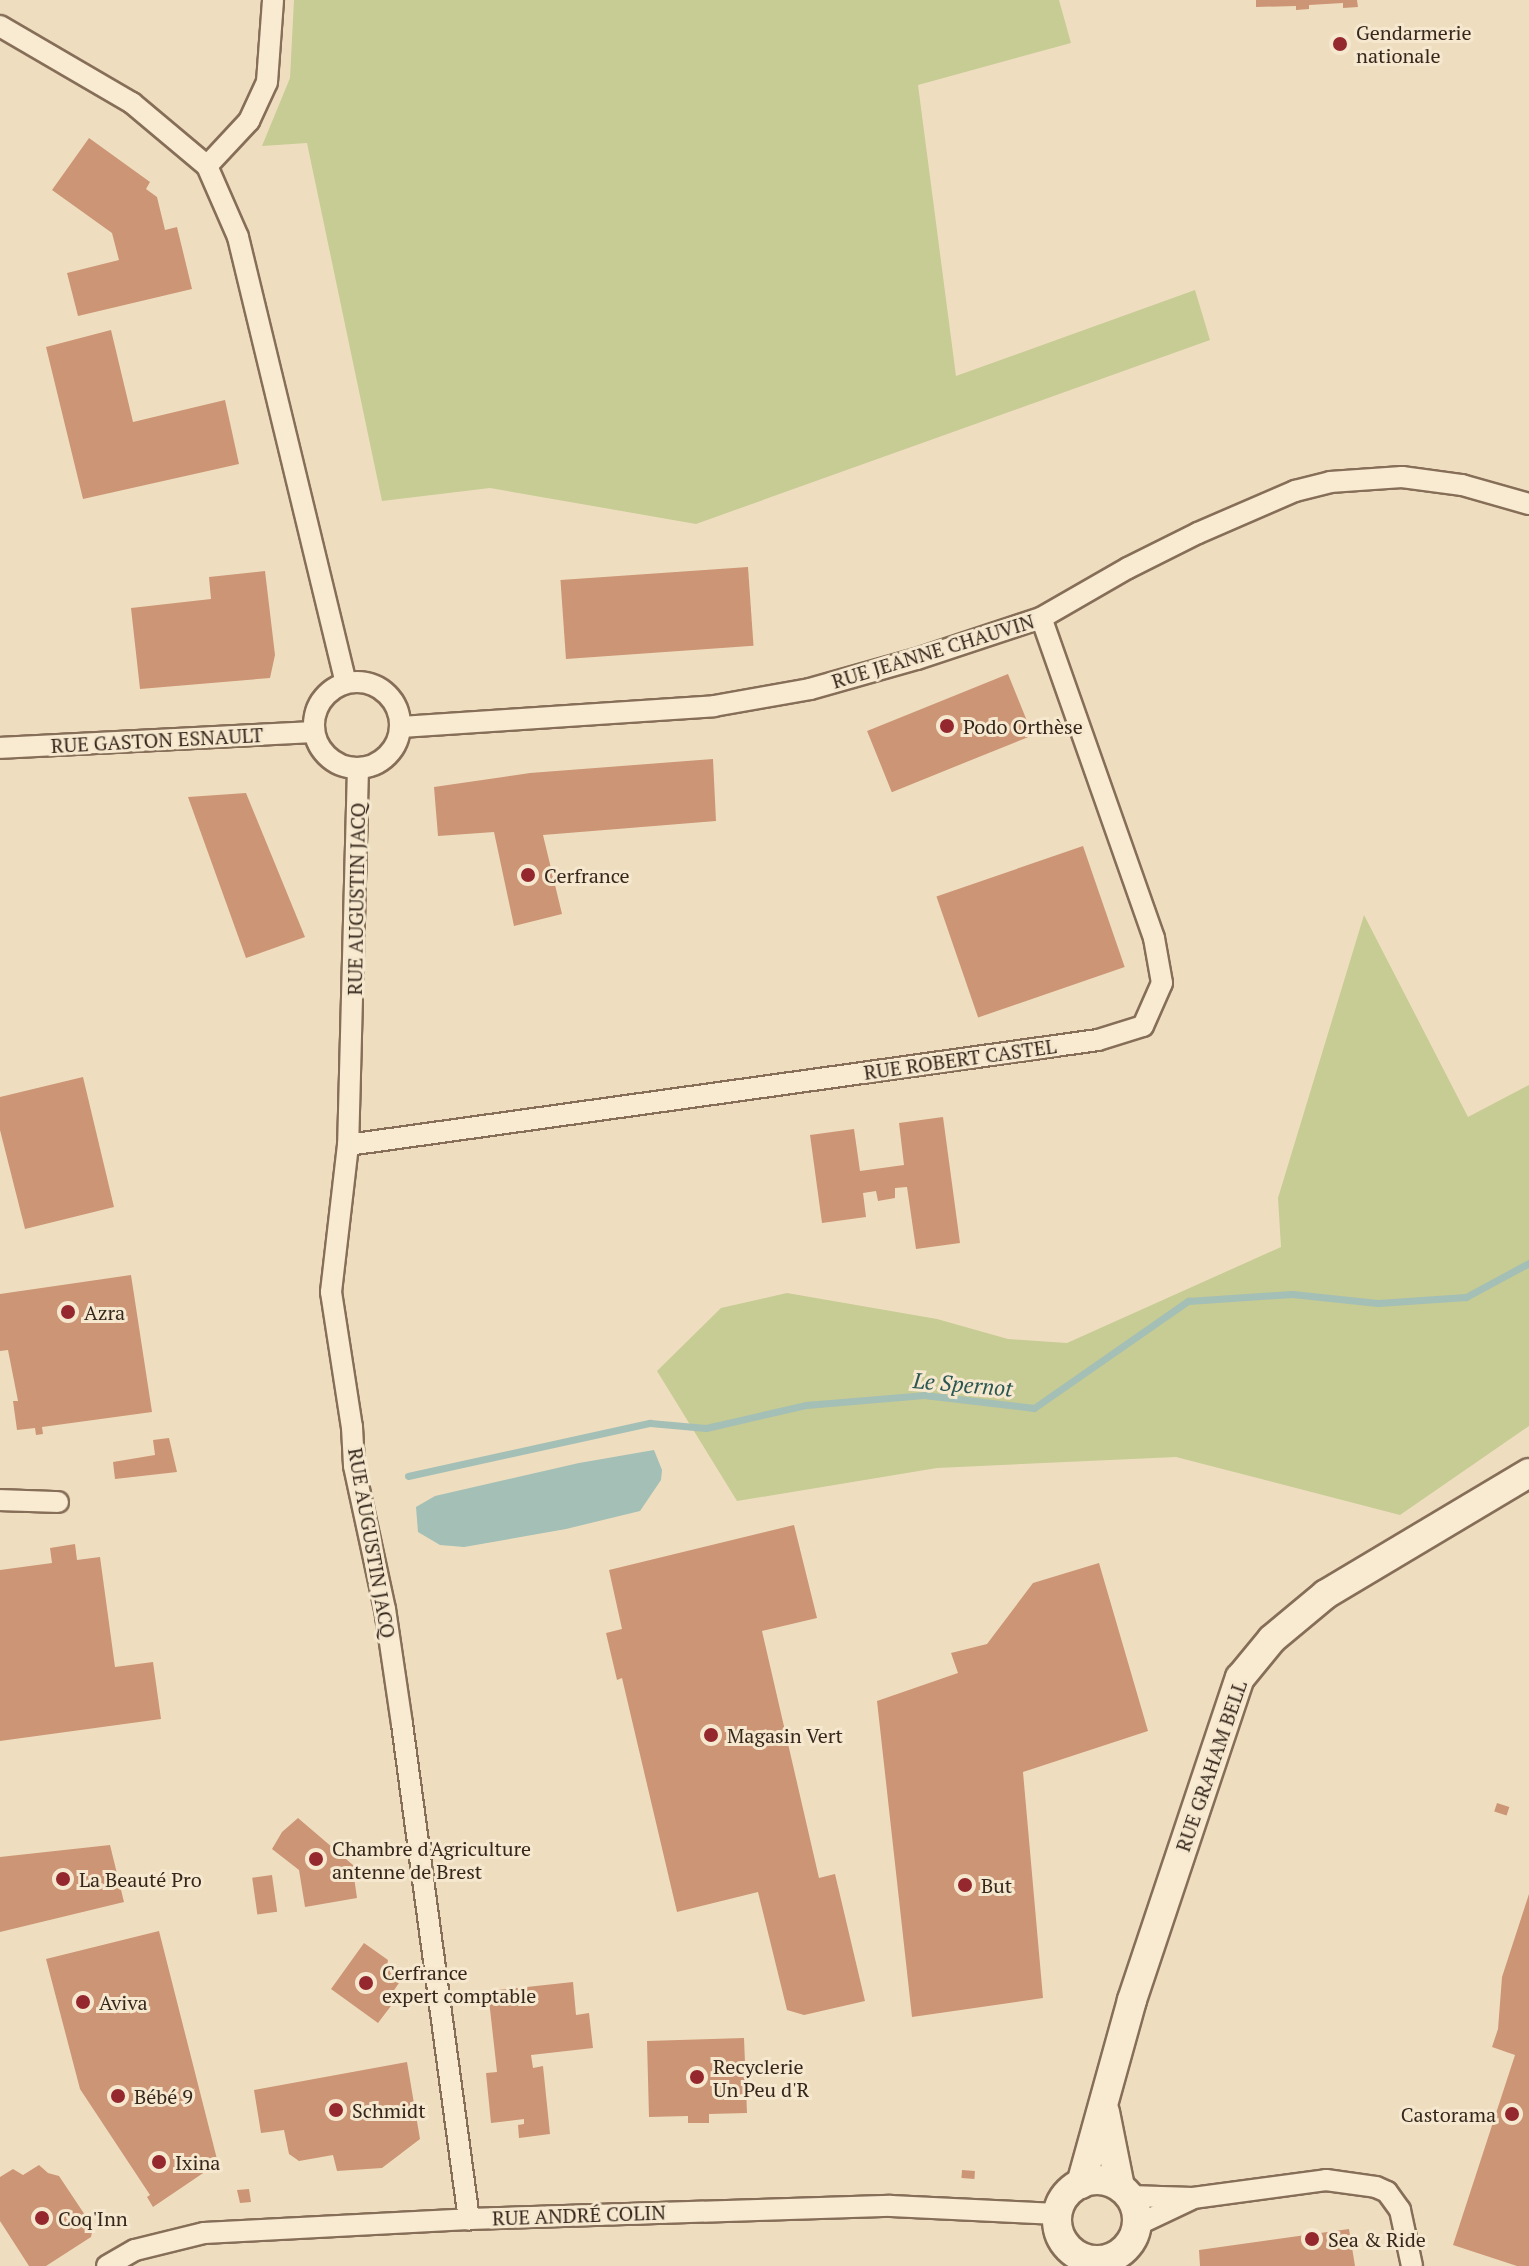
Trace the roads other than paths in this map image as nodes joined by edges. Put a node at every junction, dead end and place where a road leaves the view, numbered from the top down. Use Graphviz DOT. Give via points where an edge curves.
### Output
graph roads {
  1 [pos="273,0"];
  2 [pos="0,26"];
  3 [pos="207,166"];
  4 [pos="1529,504"];
  5 [pos="1041,618"];
  6 [pos="346,682"];
  7 [pos="401,727"];
  8 [pos="314,732"];
  9 [pos="0,748"];
  10 [pos="358,768"];
  11 [pos="348,1145"];
  12 [pos="1529,1473"];
  13 [pos="0,1500"];
  14 [pos="58,1502"];
  15 [pos="1103,2103"];
  16 [pos="1081,2184"];
  17 [pos="1124,2192"];
  18 [pos="1193,2198"];
  19 [pos="1057,2214"];
  20 [pos="469,2219"];
  21 [pos="1137,2225"];
  22 [pos="1117,2262"];
  23 [pos="107,2266"];
  24 [pos="1412,2266"];
  1 -- 3 [label="street" via="267,82 249,121"];
  2 -- 3 [label="street" via="132,103"];
  3 -- 6 [label="street" via="238,237"];
  4 -- 5 [label="street, RUE JEANNE CHAUVIN" via="1462,485 1402,477 1330,482 1295,491 1198,533"];
  5 -- 7 [label="street, RUE JEANNE CHAUVIN" via="810,689 714,706"];
  5 -- 11 [label="street, RUE ROBERT CASTEL" via="1154,938 1162,983 1143,1026 1098,1040"];
  6 -- 7 [label="street" via="366,682 385,690 397,707"];
  6 -- 8 [label="street" via="320,701"];
  7 -- 10 [label="street" via="388,756"];
  8 -- 9 [label="street, RUE GASTON ESNAULT"];
  8 -- 10 [label="street" via="329,758"];
  10 -- 11 [label="street, RUE AUGUSTIN JACQ"];
  11 -- 20 [label="street, RUE AUGUSTIN JACQ" via="331,1292 354,1466 385,1609"];
  12 -- 15 [label="street, RUE GRAHAM BELL" via="1326,1594 1252,1660 1226,1718"];
  13 -- 14 [label="street"];
  15 -- 16 [label="street, RUE GRAHAM BELL"];
  15 -- 17 [label="street, RUE GRAHAM BELL"];
  16 -- 17 [label="street" via="1107,2181"];
  16 -- 19 [label="street" via="1062,2201"];
  17 -- 18 [label="street"];
  17 -- 21 [label="street" via="1138,2215"];
  18 -- 21 [label="street"];
  18 -- 24 [label="street" via="1326,2180 1376,2187 1387,2192 1400,2210"];
  19 -- 20 [label="street, RUE ANDRÉ COLIN" via="891,2206"];
  19 -- 22 [label="street" via="1057,2227 1069,2249 1090,2260"];
  20 -- 23 [label="street, RUE ANDRÉ COLIN" via="204,2233 135,2250"];
  21 -- 22 [label="street"];
}
